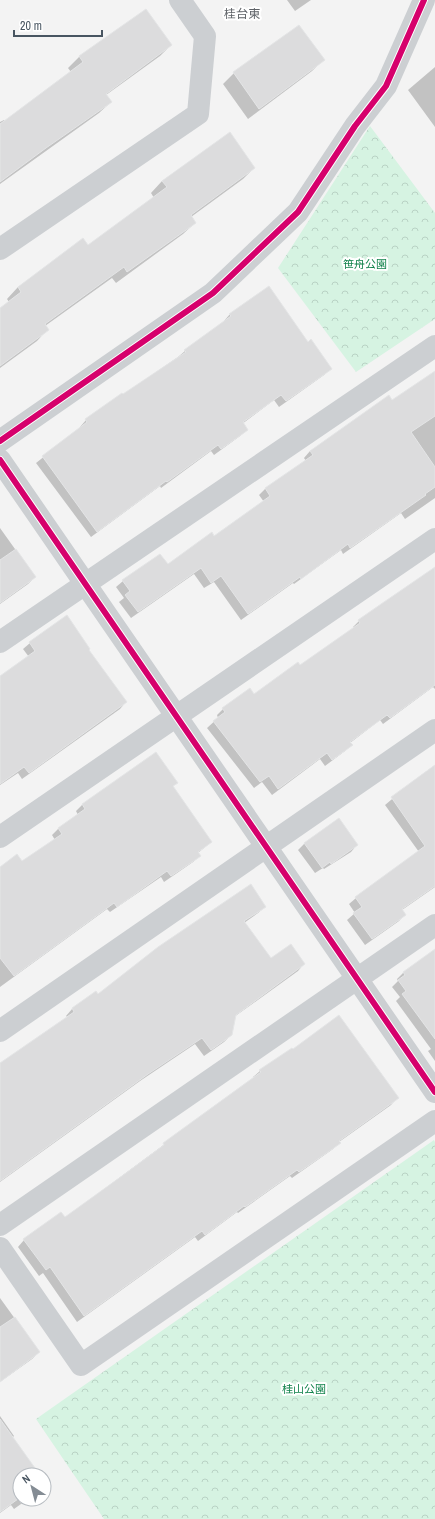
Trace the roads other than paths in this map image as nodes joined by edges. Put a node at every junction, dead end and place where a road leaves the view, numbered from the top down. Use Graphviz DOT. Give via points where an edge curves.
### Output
graph roads {
  1 [pos="180,0"];
  2 [pos="424,0"];
  3 [pos="0,249"];
  4 [pos="435,346"];
  5 [pos="0,441"];
  6 [pos="0,460"];
  7 [pos="435,539"];
  8 [pos="84,583"];
  9 [pos="0,642"];
  10 [pos="176,716"];
  11 [pos="435,730"];
  12 [pos="0,837"];
  13 [pos="266,846"];
  14 [pos="435,925"];
  15 [pos="357,979"];
  16 [pos="0,1031"];
  17 [pos="435,1092"];
  18 [pos="435,1121"];
  19 [pos="0,1225"];
  20 [pos="0,1248"];
  1 -- 3 [label="street" via="205,36 198,114"];
  2 -- 5 [label="street" via="386,86 355,126 298,212 213,293"];
  4 -- 8 [label="street"];
  6 -- 8 [label="street"];
  7 -- 10 [label="street"];
  8 -- 9 [label="street"];
  8 -- 10 [label="street"];
  10 -- 12 [label="street"];
  10 -- 13 [label="street"];
  11 -- 13 [label="street"];
  13 -- 15 [label="street"];
  13 -- 16 [label="street"];
  14 -- 15 [label="street"];
  15 -- 17 [label="street"];
  15 -- 19 [label="street"];
  18 -- 20 [label="street" via="81,1365"];
}
